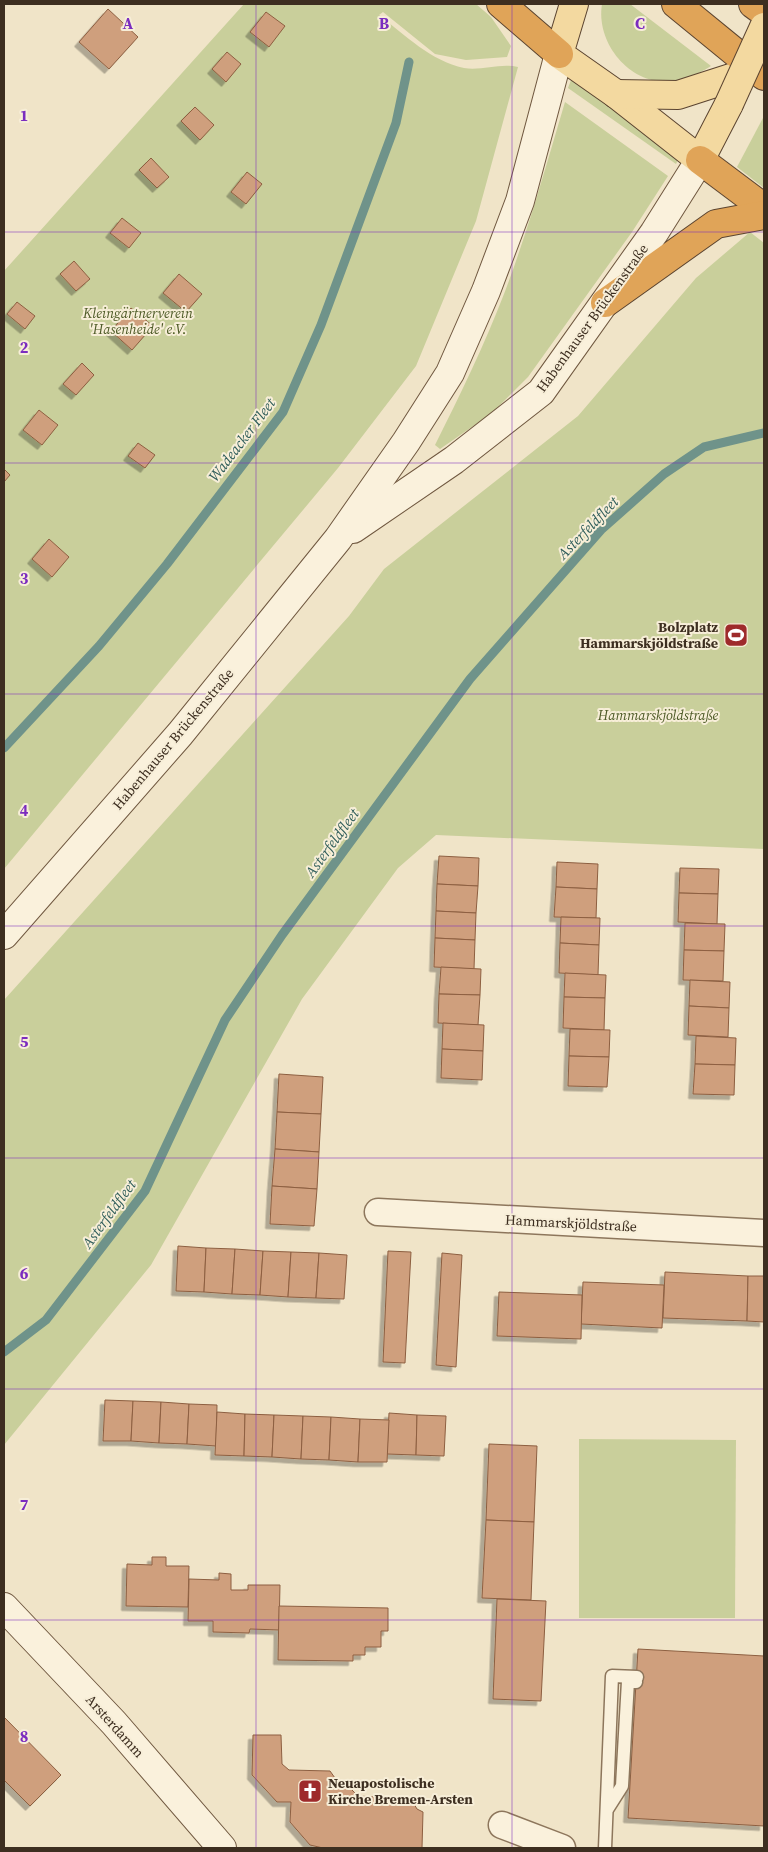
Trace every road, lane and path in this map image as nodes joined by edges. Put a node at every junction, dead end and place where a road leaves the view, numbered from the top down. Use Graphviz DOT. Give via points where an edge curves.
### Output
graph roads {
  1 [pos="501,4"];
  2 [pos="574,4"];
  3 [pos="676,4"];
  4 [pos="753,4"];
  5 [pos="764,12"];
  6 [pos="764,27"];
  7 [pos="559,54"];
  8 [pos="754,75"];
  9 [pos="616,94"];
  10 [pos="700,160"];
  11 [pos="764,208"];
  12 [pos="764,216"];
  13 [pos="605,303"];
  14 [pos="338,539"];
  15 [pos="4,935"];
  16 [pos="378,1212"];
  17 [pos="764,1233"];
  18 [pos="4,1608"];
  19 [pos="636,1680"];
  20 [pos="502,1825"];
  21 [pos="222,1848"];
  22 [pos="562,1848"];
  23 [pos="605,1848"];
  1 -- 7 [label="highway"];
  2 -- 7 [label="main road, Habenhauser Brückenstraße"];
  3 -- 8 [label="highway"];
  4 -- 5 [label="highway"];
  6 -- 8 [label="main road, Habenhauser Brückenstraße, bridge"];
  7 -- 9 [label="main road"];
  7 -- 14 [label="main road, Habenhauser Brückenstraße" via="520,201 450,373"];
  8 -- 9 [label="main road" via="678,95"];
  8 -- 10 [label="main road, Habenhauser Brückenstraße, bridge" via="729,104"];
  9 -- 10 [label="main road"];
  10 -- 11 [label="highway"];
  10 -- 13 [label="main road, Habenhauser Brückenstraße"];
  12 -- 13 [label="highway" via="716,224"];
  13 -- 14 [label="main road, Habenhauser Brückenstraße" via="541,392 454,460"];
  14 -- 15 [label="main road, Habenhauser Brückenstraße" via="180,734"];
  16 -- 17 [label="street, Hammarskjöldstraße"];
  18 -- 21 [label="main road, Arsterdamm" via="114,1723"];
  19 -- 23 [label="lane" via="628,1681 622,1786 607,1810"];
  20 -- 22 [label="street"];
}
